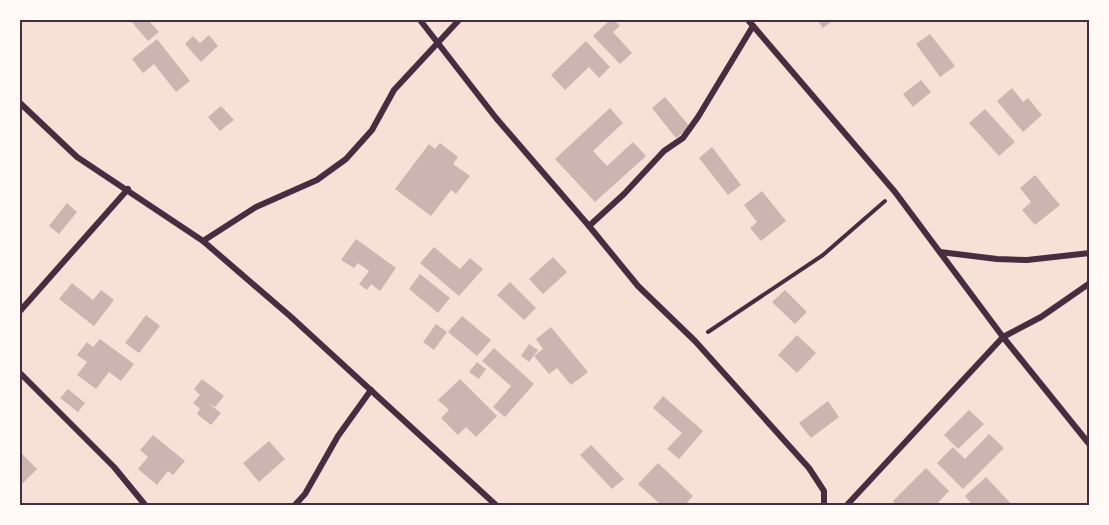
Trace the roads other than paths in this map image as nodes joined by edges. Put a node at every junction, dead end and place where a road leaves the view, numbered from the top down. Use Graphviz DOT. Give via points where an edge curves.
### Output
graph roads {
  1 [pos="420,20"];
  2 [pos="459,20"];
  3 [pos="748,20"];
  4 [pos="753,26"];
  5 [pos="438,40"];
  6 [pos="20,103"];
  7 [pos="128,189"];
  8 [pos="589,226"];
  9 [pos="203,241"];
  10 [pos="940,252"];
  11 [pos="1089,253"];
  12 [pos="1089,283"];
  13 [pos="20,311"];
  14 [pos="1003,337"];
  15 [pos="20,373"];
  16 [pos="371,390"];
  17 [pos="1089,446"];
  18 [pos="146,506"];
  19 [pos="294,506"];
  20 [pos="497,506"];
  21 [pos="824,506"];
  22 [pos="846,506"];
  1 -- 5 [label="street"];
  2 -- 5 [label="street"];
  3 -- 4 [label="street"];
  4 -- 8 [label="street" via="683,138 664,151"];
  4 -- 10 [label="street" via="895,192"];
  5 -- 8 [label="street" via="496,118"];
  5 -- 9 [label="street" via="394,90 372,130 346,159 317,180 256,207"];
  6 -- 7 [label="street" via="77,157"];
  7 -- 9 [label="street"];
  7 -- 13 [label="street"];
  8 -- 21 [label="street" via="638,286 695,341 809,468 824,491"];
  9 -- 16 [label="street"];
  10 -- 11 [label="street" via="1027,260"];
  10 -- 14 [label="street"];
  12 -- 14 [label="street" via="1041,317"];
  14 -- 17 [label="street"];
  14 -- 22 [label="street"];
  15 -- 18 [label="street" via="114,467"];
  16 -- 19 [label="street"];
  16 -- 20 [label="street"];
}
